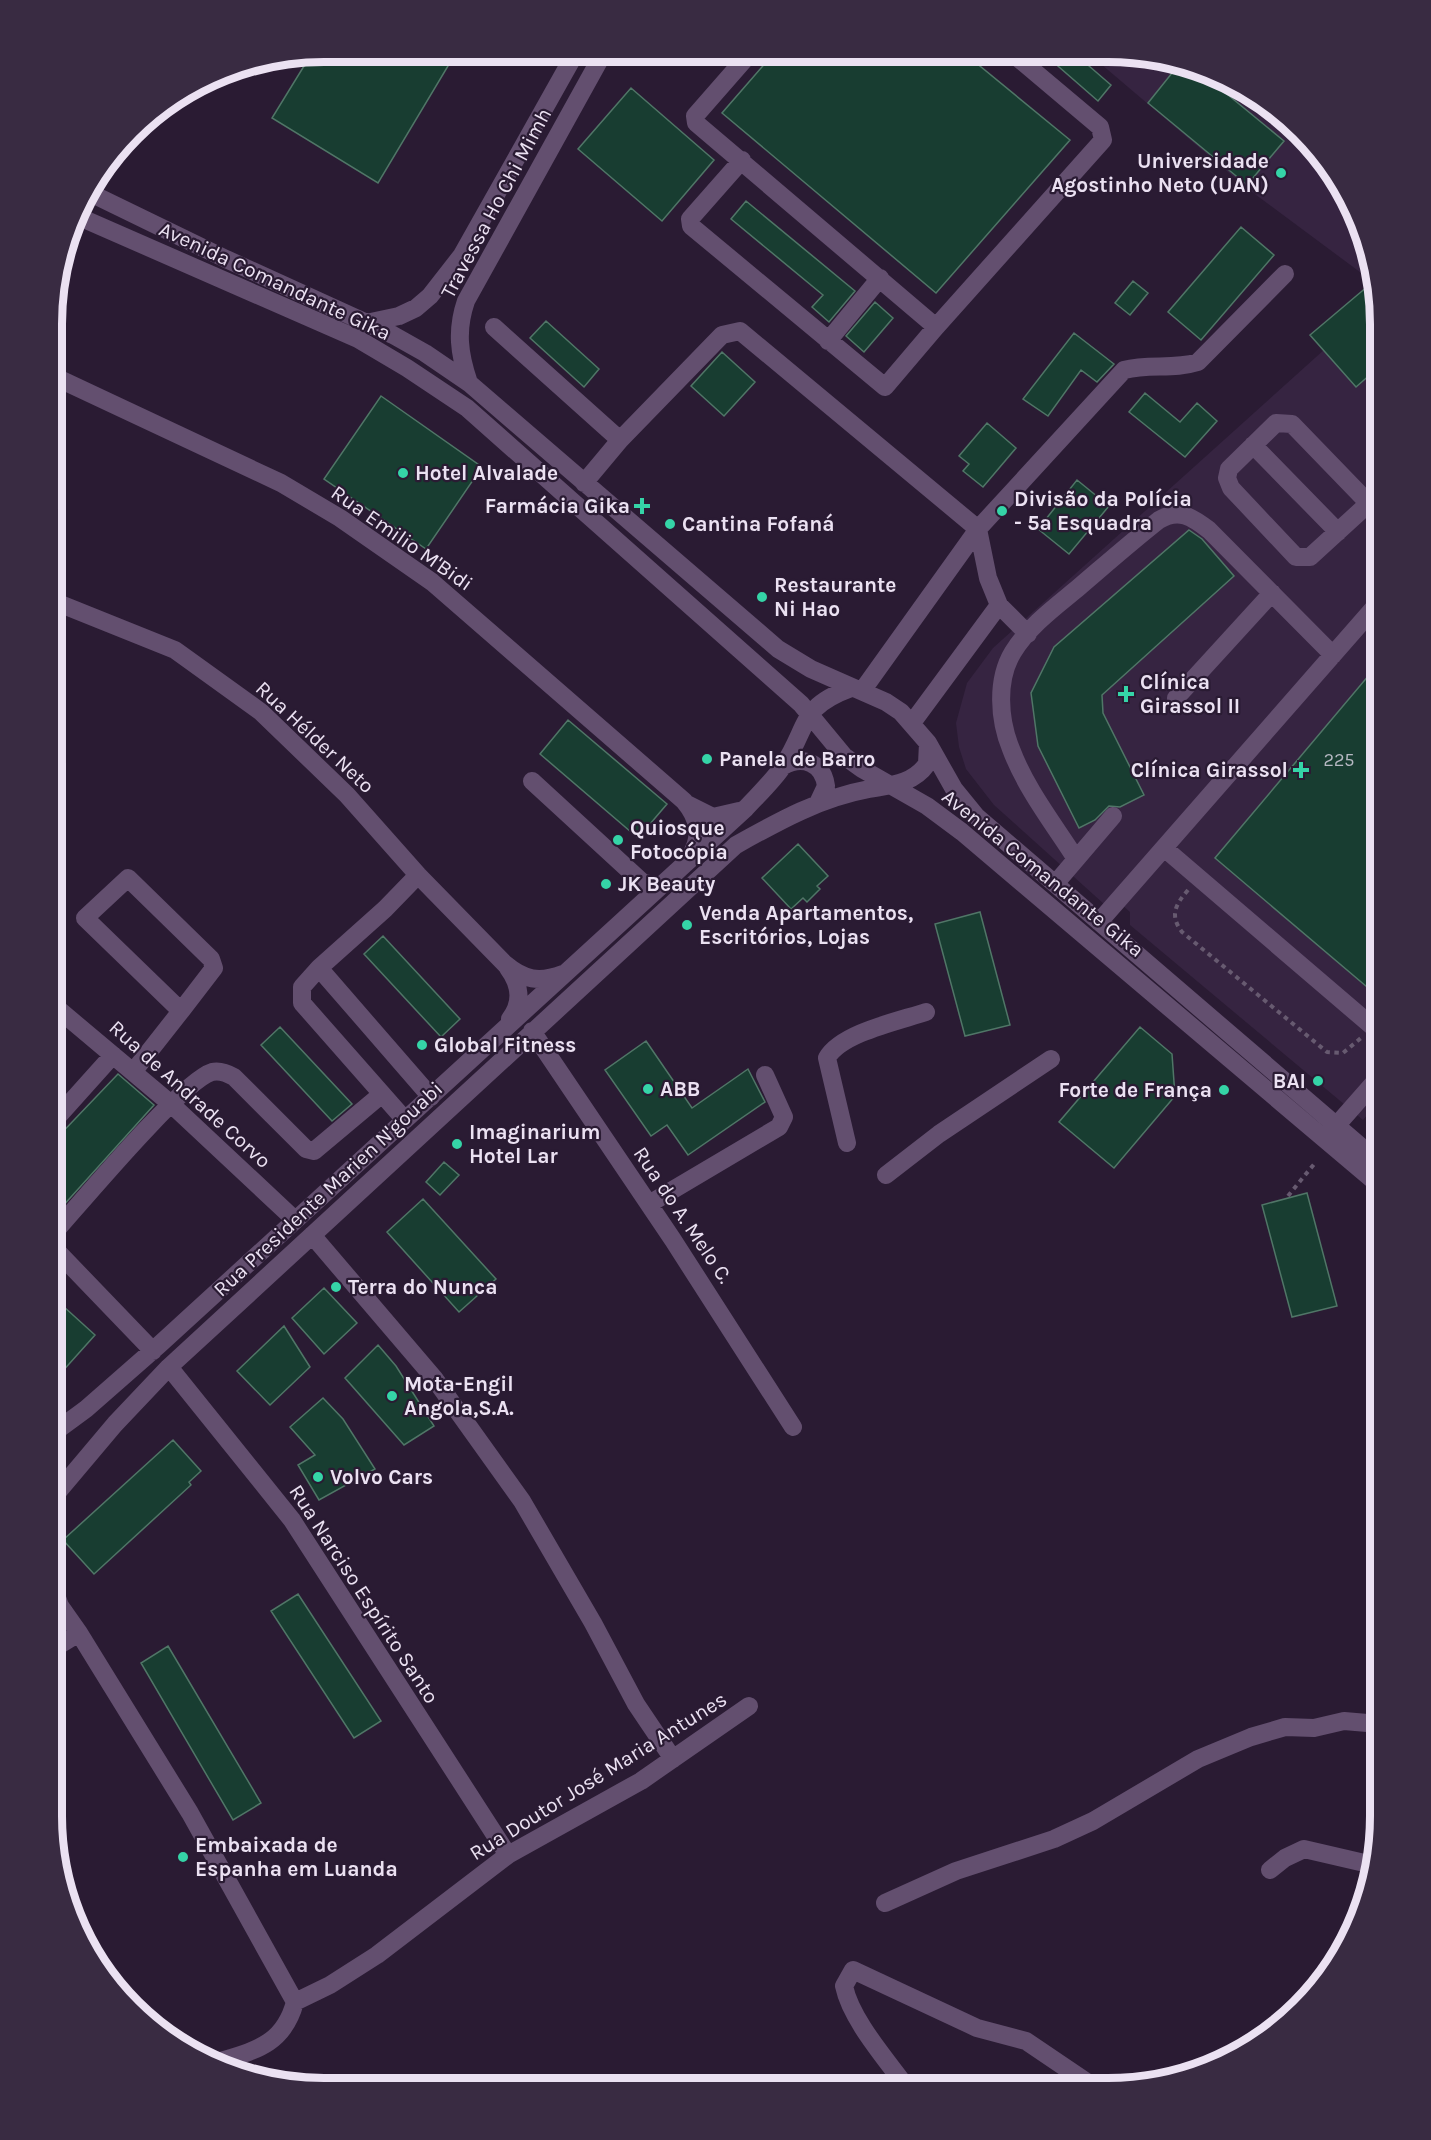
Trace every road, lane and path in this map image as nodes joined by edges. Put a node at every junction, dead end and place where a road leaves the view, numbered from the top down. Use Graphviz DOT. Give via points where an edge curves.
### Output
graph roads {
  1 [pos="570,62"];
  2 [pos="598,62"];
  3 [pos="741,62"];
  4 [pos="1023,62"];
  5 [pos="742,160"];
  6 [pos="95,195"];
  7 [pos="83,219"];
  8 [pos="1285,274"];
  9 [pos="880,278"];
  10 [pos="366,323"];
  11 [pos="494,327"];
  12 [pos="936,327"];
  13 [pos="828,340"];
  14 [pos="62,380"];
  15 [pos="469,383"];
  16 [pos="620,440"];
  17 [pos="1252,445"];
  18 [pos="584,483"];
  19 [pos="1370,506"];
  20 [pos="1370,512"];
  21 [pos="978,529"];
  22 [pos="1338,532"];
  23 [pos="1272,593"];
  24 [pos="62,605"];
  25 [pos="999,605"];
  26 [pos="1370,612"];
  27 [pos="1028,634"];
  28 [pos="1333,655"];
  29 [pos="856,690"];
  30 [pos="1176,698"];
  31 [pos="809,715"];
  32 [pos="912,723"];
  33 [pos="928,743"];
  34 [pos="783,766"];
  35 [pos="532,781"];
  36 [pos="894,785"];
  37 [pos="684,801"];
  38 [pos="818,803"];
  39 [pos="746,808"];
  40 [pos="1113,816"];
  41 [pos="1164,848"];
  42 [pos="1076,859"];
  43 [pos="686,863"];
  44 [pos="418,875"];
  45 [pos="1199,878"];
  46 [pos="1054,884"];
  47 [pos="644,892"];
  48 [pos="1099,922"];
  49 [pos="505,964"];
  50 [pos="319,968"];
  51 [pos="566,973"];
  52 [pos="181,1011"];
  53 [pos="62,1012"];
  54 [pos="927,1012"];
  55 [pos="1370,1025"];
  56 [pos="503,1031"];
  57 [pos="532,1031"];
  58 [pos="1370,1035"];
  59 [pos="113,1055"];
  60 [pos="1051,1059"];
  61 [pos="133,1071"];
  62 [pos="765,1075"];
  63 [pos="1370,1087"];
  64 [pos="382,1094"];
  65 [pos="430,1097"];
  66 [pos="171,1104"];
  67 [pos="62,1112"];
  68 [pos="405,1120"];
  69 [pos="1336,1126"];
  70 [pos="847,1143"];
  71 [pos="1370,1155"];
  72 [pos="1315,1163"];
  73 [pos="886,1175"];
  74 [pos="1370,1178"];
  75 [pos="1288,1196"];
  76 [pos="649,1204"];
  77 [pos="295,1220"];
  78 [pos="62,1224"];
  79 [pos="312,1235"];
  80 [pos="62,1256"];
  81 [pos="153,1351"];
  82 [pos="169,1367"];
  83 [pos="62,1427"];
  84 [pos="793,1427"];
  85 [pos="62,1487"];
  86 [pos="62,1612"];
  87 [pos="79,1633"];
  88 [pos="62,1643"];
  89 [pos="749,1706"];
  90 [pos="1370,1723"];
  91 [pos="674,1759"];
  92 [pos="508,1855"];
  93 [pos="1365,1863"];
  94 [pos="1270,1870"];
  95 [pos="885,1903"];
  96 [pos="295,2002"];
  97 [pos="225,2060"];
  98 [pos="900,2078"];
  99 [pos="1081,2078"];
  1 -- 10 [label="street, Travessa Ho Chi Mimh" via="449,272 416,308"];
  2 -- 15 [label="street, Travessa Ho Chi Mimh" via="466,301 458,337"];
  3 -- 5 [label="street" via="694,119"];
  4 -- 12 [label="street" via="1100,127 1103,140"];
  5 -- 9 [label="street"];
  5 -- 13 [label="street" via="689,223"];
  6 -- 10 [label="street, Avenida Comandante Gika"];
  7 -- 31 [label="street, Avenida Comandante Gika" via="358,339 457,401 707,619"];
  8 -- 21 [label="street" via="1198,362 1180,368 1142,365 1125,370"];
  9 -- 12 [label="street"];
  9 -- 13 [label="street"];
  10 -- 15 [label="street, Avenida Comandante Gika" via="425,353"];
  11 -- 16 [label="street"];
  12 -- 13 [label="street" via="885,387"];
  14 -- 37 [label="street, Rua Emilio M'Bidi" via="281,483 339,518 432,582"];
  15 -- 18 [label="street, Avenida Comandante Gika"];
  16 -- 18 [label="street"];
  16 -- 21 [label="street" via="722,334 740,332"];
  17 -- 19 [label="street" via="1276,423 1292,424"];
  17 -- 22 [label="street"];
  17 -- 22 [label="street" via="1229,469 1227,478 1231,488 1296,557 1310,557"];
  18 -- 29 [label="street, Avenida Comandante Gika" via="778,649"];
  20 -- 22 [label="street"];
  21 -- 25 [label="street" via="988,578"];
  21 -- 29 [label="street"];
  23 -- 27 [label="street" via="1209,530 1187,515 1176,513 1146,531"];
  23 -- 28 [label="street"];
  23 -- 30 [label="street"];
  24 -- 44 [label="street, Rua Hélder Neto" via="175,650 224,684 290,738"];
  25 -- 27 [label="street"];
  25 -- 32 [label="street"];
  26 -- 28 [label="street"];
  27 -- 42 [label="street" via="1013,652 1005,673 1001,690 1005,729 1026,782"];
  28 -- 41 [label="street"];
  29 -- 31 [label="street" via="821,701"];
  29 -- 32 [label="street, Avenida Comandante Gika" via="886,702"];
  31 -- 34 [label="street"];
  31 -- 36 [label="street, Avenida Comandante Gika" via="844,756 869,774"];
  32 -- 33 [label="street, Avenida Comandante Gika"];
  33 -- 36 [label="street, Rua Presidente Marien N'gouabi" via="927,764 922,772"];
  33 -- 46 [label="street, Avenida Comandante Gika" via="954,789 976,816"];
  34 -- 38 [label="street" via="799,760 821,770 826,786"];
  34 -- 39 [label="street"];
  35 -- 47 [label="street"];
  36 -- 38 [label="street, Rua Presidente Marien N'gouabi"];
  36 -- 74 [label="street, Avenida Comandante Gika" via="962,831"];
  37 -- 39 [label="street" via="713,817"];
  37 -- 43 [label="street, Rua Emilio M'Bidi" via="699,830"];
  38 -- 57 [label="street, Rua Presidente Marien N'gouabi" via="736,845"];
  39 -- 43 [label="street"];
  40 -- 42 [label="street"];
  41 -- 45 [label="street"];
  41 -- 48 [label="street"];
  42 -- 46 [label="street"];
  43 -- 47 [label="street" via="661,886"];
  44 -- 49 [label="street, Rua Hélder Neto"];
  44 -- 50 [label="street"];
  45 -- 55 [label="street"];
  45 -- 58 [label="path" via="1174,910 1182,932 1327,1052 1350,1050"];
  46 -- 48 [label="street, Avenida Comandante Gika"];
  47 -- 51 [label="street, Rua Presidente Marien N'gouabi"];
  48 -- 69 [label="street, Avenida Comandante Gika"];
  49 -- 51 [label="street, Rua Hélder Neto" via="534,980"];
  49 -- 56 [label="street, Rua Hélder Neto" via="519,993 514,1014"];
  50 -- 64 [label="street" via="302,987 302,1003"];
  50 -- 65 [label="street"];
  51 -- 56 [label="street, Rua Presidente Marien N'gouabi"];
  52 -- 52 [label="street" via="214,968 211,959 128,878 85,918"];
  52 -- 61 [label="street"];
  53 -- 59 [label="street, Rua de Andrade Corvo"];
  54 -- 70 [label="street" via="847,1039 833,1048 827,1058"];
  56 -- 65 [label="street, Rua Presidente Marien N'gouabi"];
  57 -- 76 [label="street, Rua do A. Melo C."];
  57 -- 79 [label="street, Rua Presidente Marien N'gouabi"];
  59 -- 61 [label="street, Rua de Andrade Corvo"];
  59 -- 67 [label="street"];
  60 -- 73 [label="street" via="939,1134"];
  61 -- 66 [label="street, Rua de Andrade Corvo"];
  62 -- 76 [label="street" via="784,1117 779,1127"];
  63 -- 69 [label="street"];
  64 -- 66 [label="street" via="314,1151 306,1149 234,1077 222,1071 199,1079"];
  64 -- 68 [label="street"];
  65 -- 68 [label="street, Rua Presidente Marien N'gouabi"];
  66 -- 77 [label="street, Rua de Andrade Corvo"];
  66 -- 78 [label="street"];
  68 -- 77 [label="street, Rua Presidente Marien N'gouabi"];
  69 -- 71 [label="street, Avenida Comandante Gika"];
  72 -- 75 [label="path"];
  76 -- 84 [label="street, Rua do A. Melo C."];
  77 -- 81 [label="street, Rua Presidente Marien N'gouabi"];
  79 -- 82 [label="street, Rua Presidente Marien N'gouabi"];
  79 -- 91 [label="street" via="434,1378 522,1501 636,1704"];
  80 -- 81 [label="street"];
  81 -- 83 [label="street, Rua Presidente Marien N'gouabi"];
  82 -- 85 [label="street, Rua Presidente Marien N'gouabi"];
  82 -- 92 [label="street, Rua Narciso Espírito Santo" via="292,1520"];
  86 -- 87 [label="street"];
  87 -- 88 [label="street"];
  87 -- 96 [label="street" via="190,1814"];
  89 -- 91 [label="street, Rua Doutor José Maria Antunes"];
  90 -- 95 [label="street" via="1344,1721 1314,1728 1285,1727 1251,1737 1198,1759 1083,1826 956,1871"];
  91 -- 92 [label="street, Rua Doutor José Maria Antunes"];
  92 -- 96 [label="street, Rua Doutor José Maria Antunes" via="377,1955"];
  93 -- 94 [label="street" via="1304,1850"];
  96 -- 97 [label="street" via="290,2022 276,2039"];
  98 -- 99 [label="street" via="847,1997 844,1986 853,1970 977,2028 1026,2041"];
}
